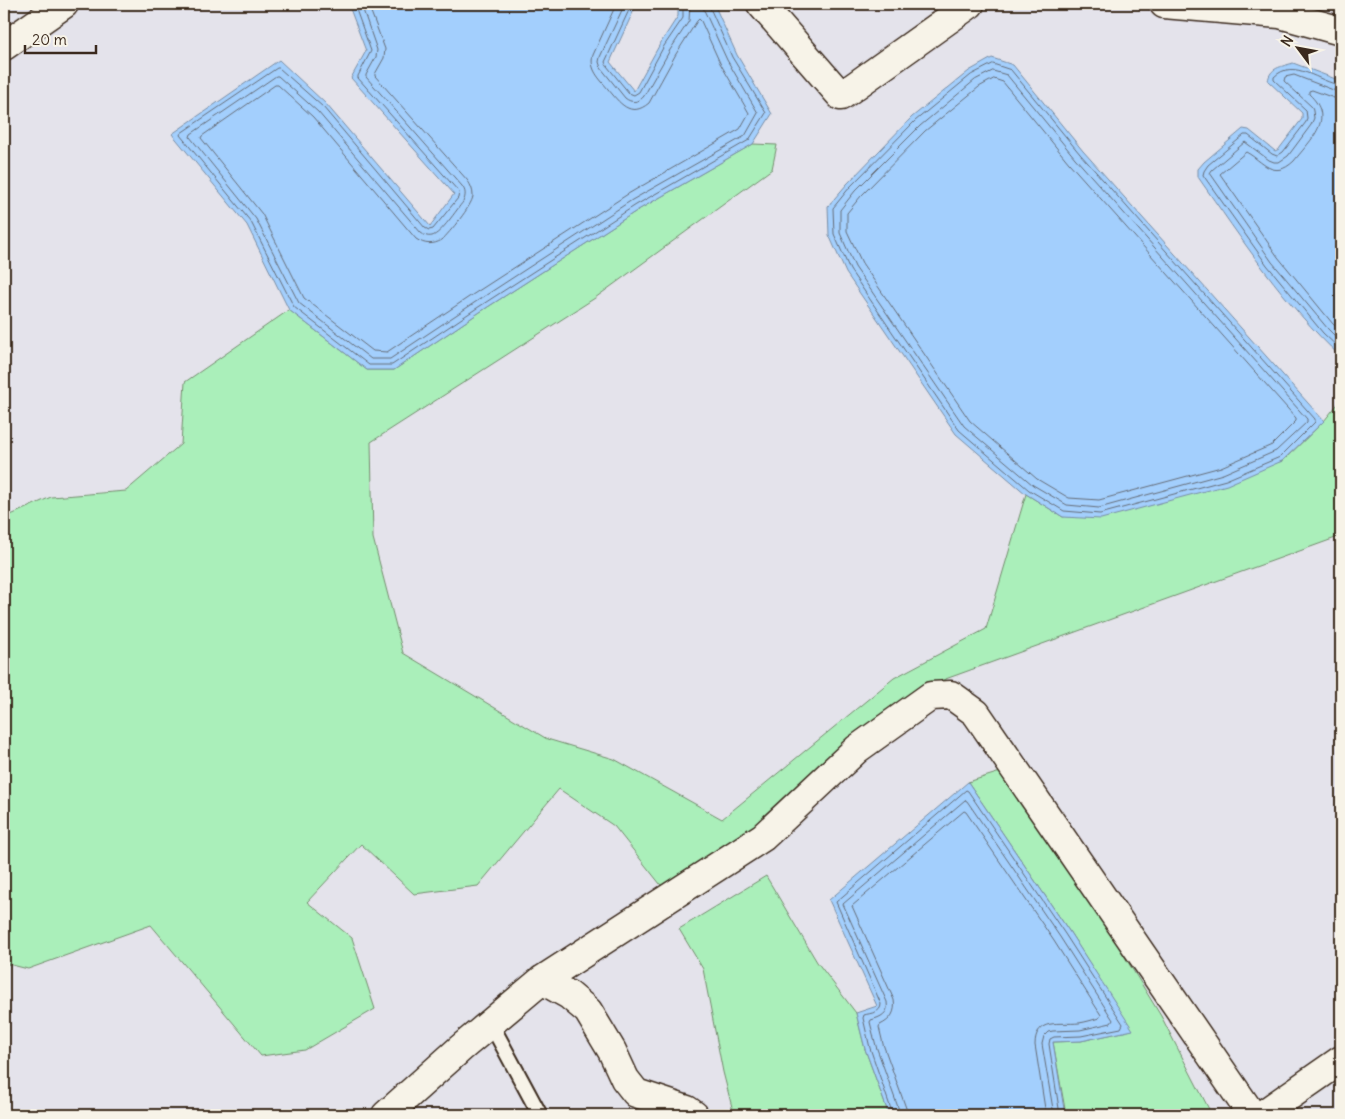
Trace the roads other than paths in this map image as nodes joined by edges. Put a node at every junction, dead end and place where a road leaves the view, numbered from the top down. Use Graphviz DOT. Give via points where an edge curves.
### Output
graph roads {
  1 [pos="64,4"];
  2 [pos="761,4"];
  3 [pos="970,4"];
  4 [pos="1164,4"];
  5 [pos="1341,31"];
  6 [pos="4,46"];
  7 [pos="542,980"];
  8 [pos="490,1022"];
  9 [pos="1341,1060"];
  10 [pos="386,1115"];
  11 [pos="540,1115"];
  12 [pos="694,1115"];
  13 [pos="1252,1115"];
  14 [pos="1262,1115"];
  1 -- 6 [label="street"];
  2 -- 3 [label="street" via="841,96"];
  4 -- 5 [label="street" via="1280,14"];
  7 -- 8 [label="street"];
  7 -- 12 [label="street" via="569,995 588,1011 636,1093"];
  7 -- 13 [label="street" via="762,837 857,749 931,696 951,695 976,713"];
  8 -- 10 [label="street"];
  8 -- 11 [label="lane"];
  9 -- 14 [label="street"];
}
